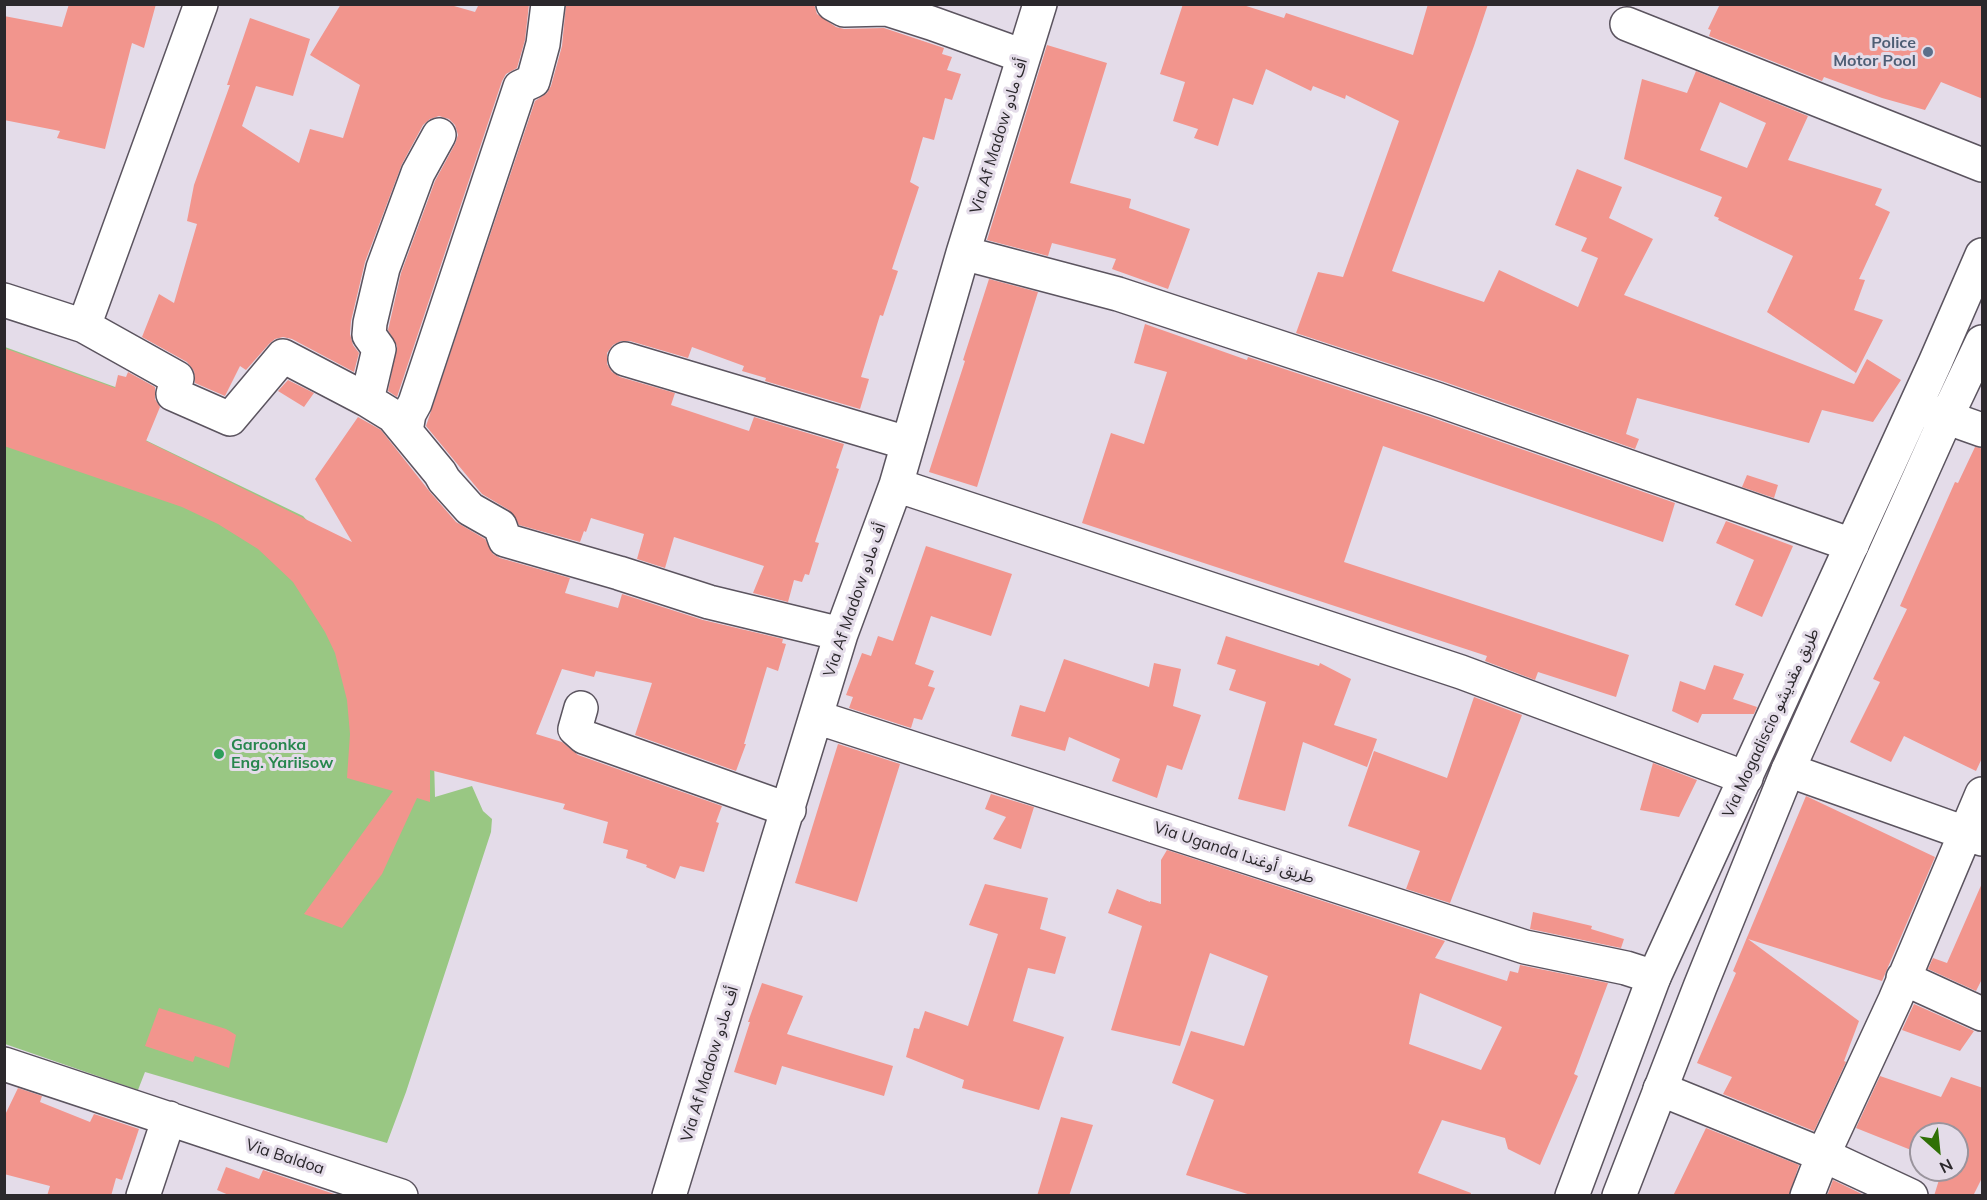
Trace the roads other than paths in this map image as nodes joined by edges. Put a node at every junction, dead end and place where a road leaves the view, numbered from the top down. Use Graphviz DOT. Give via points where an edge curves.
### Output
graph roads {
  1 [pos="201,4"];
  2 [pos="548,4"];
  3 [pos="1040,4"];
  4 [pos="841,6"];
  5 [pos="1627,24"];
  6 [pos="1023,56"];
  7 [pos="439,135"];
  8 [pos="1983,165"];
  9 [pos="963,253"];
  10 [pos="1983,255"];
  11 [pos="4,300"];
  12 [pos="84,326"];
  13 [pos="1983,342"];
  14 [pos="625,359"];
  15 [pos="367,400"];
  16 [pos="1916,406"];
  17 [pos="1946,418"];
  18 [pos="1983,430"];
  19 [pos="406,431"];
  20 [pos="907,443"];
  21 [pos="896,485"];
  22 [pos="1852,545"];
  23 [pos="841,634"];
  24 [pos="581,708"];
  25 [pos="816,717"];
  26 [pos="1788,770"];
  27 [pos="1746,778"];
  28 [pos="1983,795"];
  29 [pos="789,810"];
  30 [pos="1974,836"];
  31 [pos="1654,977"];
  32 [pos="1903,978"];
  33 [pos="1983,1014"];
  34 [pos="4,1064"];
  35 [pos="1660,1089"];
  36 [pos="169,1118"];
  37 [pos="1823,1155"];
  38 [pos="143,1196"];
  39 [pos="401,1196"];
  40 [pos="669,1196"];
  41 [pos="1572,1196"];
  42 [pos="1618,1196"];
  43 [pos="1807,1196"];
  44 [pos="1911,1196"];
  1 -- 12 [label="main road"];
  2 -- 19 [label="main road" via="533,81 520,87"];
  3 -- 6 [label="main road, Via Af Madow أف مادو"];
  4 -- 6 [label="main road" via="887,9"];
  5 -- 8 [label="main road"];
  6 -- 9 [label="main road, Via Af Madow أف مادو"];
  7 -- 15 [label="main road" via="418,173 383,268 369,335 379,349"];
  9 -- 20 [label="main road, Via Af Madow أف مادو"];
  9 -- 22 [label="main road" via="1118,294 1425,395"];
  10 -- 16 [label="main road, Via Mogadiscio طريق مقديشو"];
  11 -- 12 [label="main road"];
  12 -- 15 [label="main road" via="177,378 173,394 230,419 283,356"];
  13 -- 17 [label="main road, Via Mogadiscio طريق مقديشو"];
  14 -- 20 [label="main road"];
  15 -- 19 [label="main road" via="393,416"];
  16 -- 17 [label="main road"];
  16 -- 22 [label="main road, Via Mogadiscio طريق مقديشو"];
  17 -- 18 [label="main road"];
  17 -- 26 [label="main road, Via Mogadiscio طريق مقديشو"];
  19 -- 23 [label="main road" via="470,509 500,526 505,540 709,602"];
  20 -- 21 [label="main road, Via Af Madow أف مادو"];
  21 -- 23 [label="main road, Via Af Madow أف مادو"];
  21 -- 27 [label="main road" via="1461,672"];
  22 -- 27 [label="main road, Via Mogadiscio طريق مقديشو"];
  23 -- 25 [label="main road, Via Af Madow أف مادو"];
  24 -- 29 [label="main road" via="575,729 584,737"];
  25 -- 29 [label="main road, Via Af Madow أف مادو"];
  25 -- 31 [label="main road, Via Uganda طريق أوغندا" via="1525,947"];
  26 -- 30 [label="main road"];
  26 -- 35 [label="main road, Via Mogadiscio طريق مقديشو"];
  27 -- 31 [label="main road, Via Mogadiscio طريق مقديشو"];
  28 -- 30 [label="main road"];
  29 -- 40 [label="main road, Via Af Madow أف مادو"];
  30 -- 32 [label="main road"];
  31 -- 41 [label="main road, Via Mogadiscio طريق مقديشو"];
  32 -- 33 [label="main road"];
  32 -- 37 [label="main road"];
  34 -- 36 [label="main road, Via Baldoa"];
  35 -- 37 [label="main road"];
  35 -- 42 [label="main road, Via Mogadiscio طريق مقديشو"];
  36 -- 38 [label="main road"];
  36 -- 39 [label="main road, Via Baldoa"];
  37 -- 43 [label="main road"];
  37 -- 44 [label="main road"];
}
